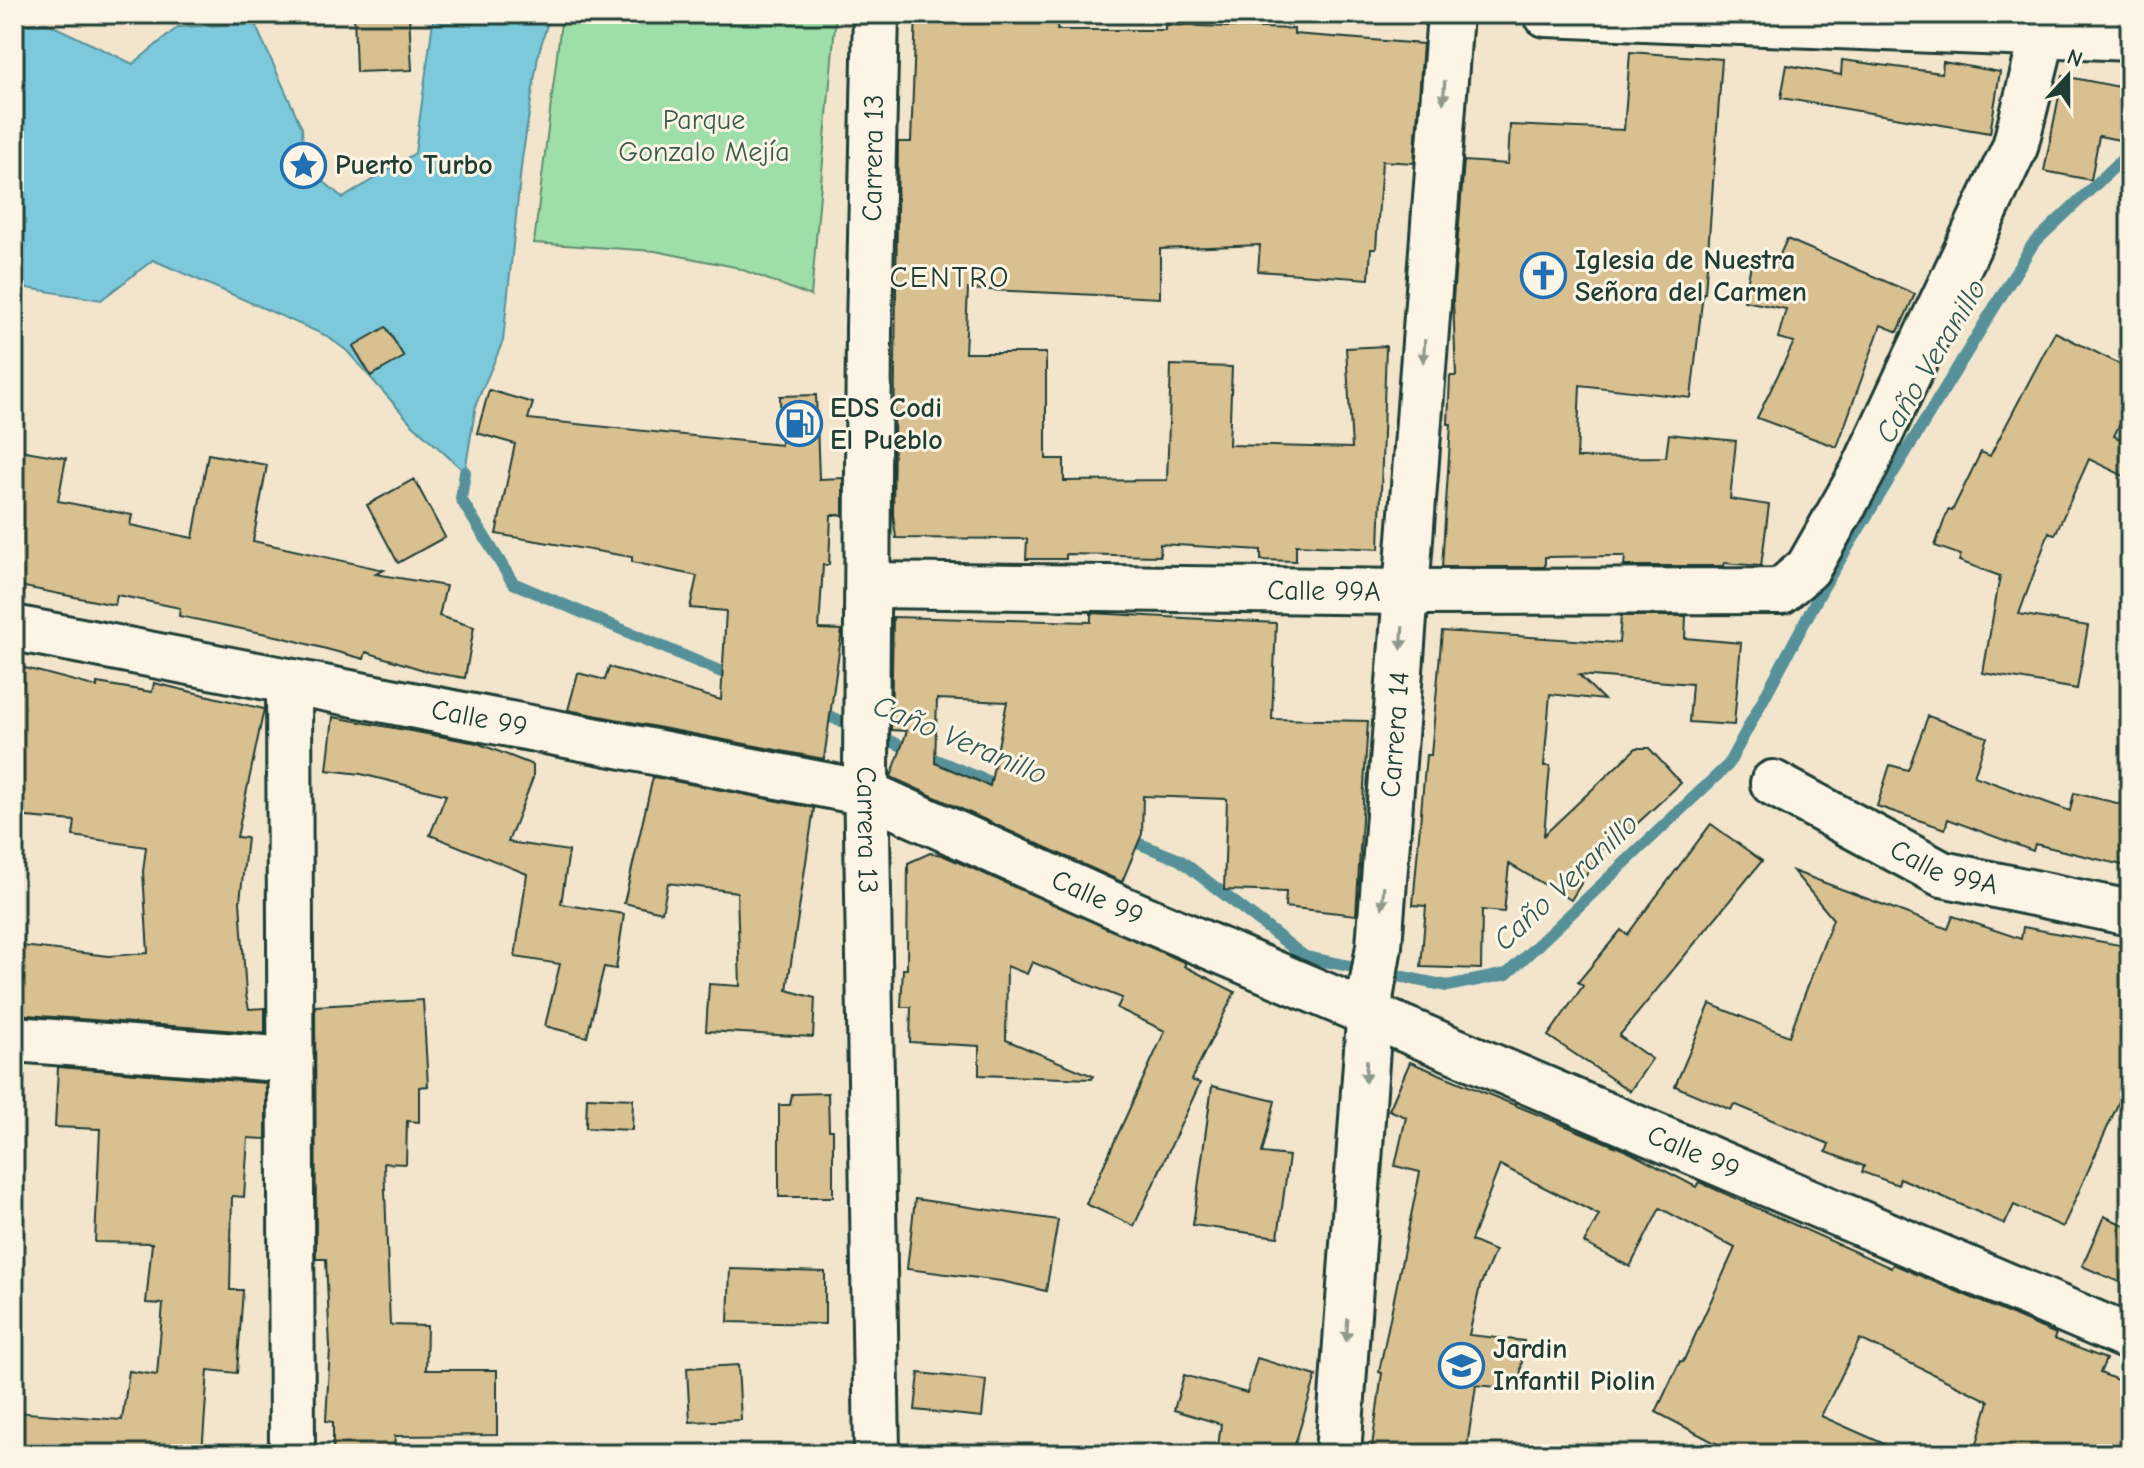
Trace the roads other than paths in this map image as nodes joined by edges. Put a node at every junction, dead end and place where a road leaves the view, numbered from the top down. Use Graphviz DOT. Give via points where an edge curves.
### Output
graph roads {
  1 [pos="876,14"];
  2 [pos="1450,14"];
  3 [pos="1546,14"];
  4 [pos="2046,24"];
  5 [pos="2130,38"];
  6 [pos="868,585"];
  7 [pos="1406,592"];
  8 [pos="14,628"];
  9 [pos="289,682"];
  10 [pos="866,781"];
  11 [pos="1773,783"];
  12 [pos="2130,913"];
  13 [pos="1370,1004"];
  14 [pos="14,1039"];
  15 [pos="291,1060"];
  16 [pos="2130,1338"];
  17 [pos="292,1454"];
  18 [pos="877,1454"];
  19 [pos="1338,1454"];
  1 -- 6 [label="street, Carrera 13"];
  2 -- 7 [label="street, Carrera 14, one-way"];
  3 -- 4 [label="street"];
  4 -- 5 [label="street"];
  4 -- 7 [label="street, Calle 99A" via="2015,147 1869,459 1808,568 1781,591"];
  6 -- 7 [label="street, Calle 99A"];
  6 -- 10 [label="street, Carrera 13"];
  7 -- 13 [label="street, Carrera 14, one-way"];
  8 -- 9 [label="street, Calle 99"];
  9 -- 10 [label="street, Calle 99"];
  9 -- 15 [label="street"];
  10 -- 13 [label="street, Calle 99"];
  10 -- 18 [label="street, Carrera 13"];
  11 -- 12 [label="street, Calle 99A" via="1942,874"];
  13 -- 16 [label="street, Calle 99"];
  13 -- 19 [label="street, Carrera 14, one-way"];
  14 -- 15 [label="street"];
  15 -- 17 [label="street"];
}
